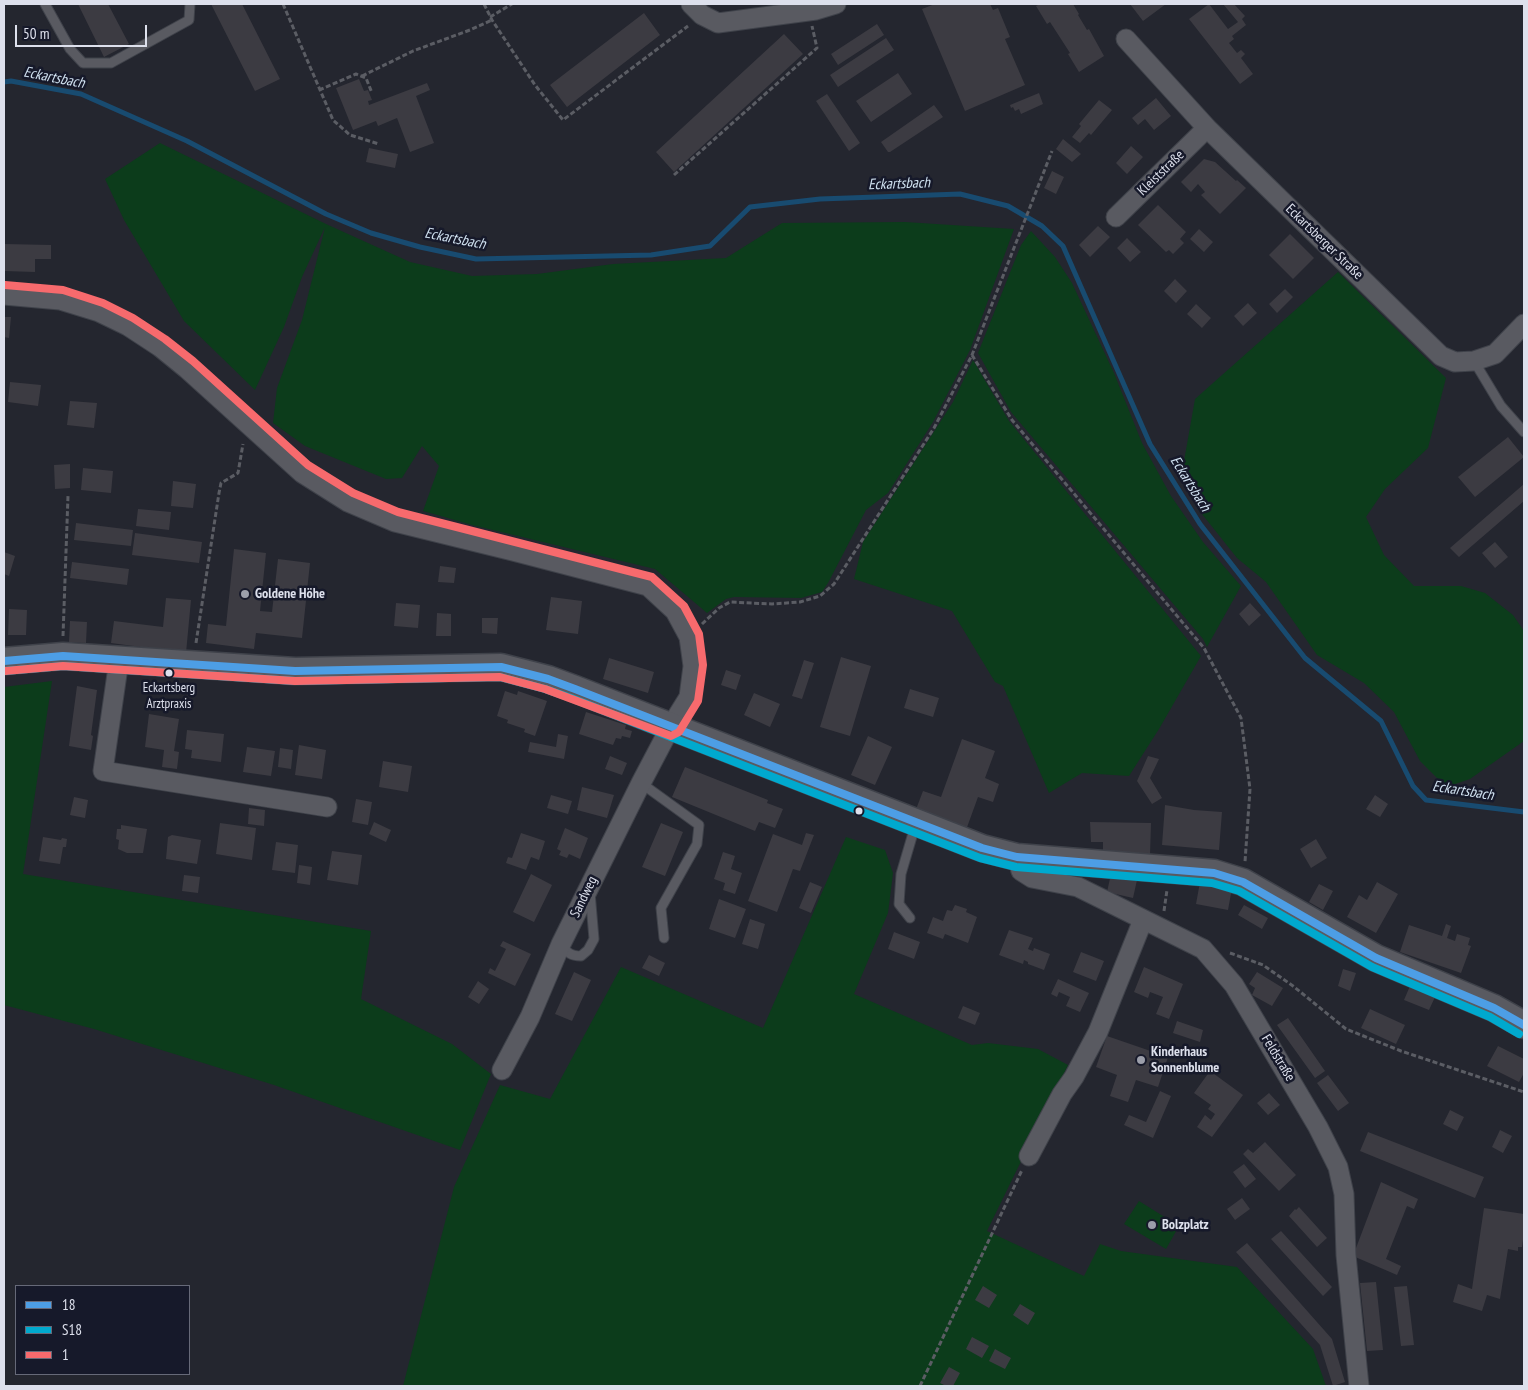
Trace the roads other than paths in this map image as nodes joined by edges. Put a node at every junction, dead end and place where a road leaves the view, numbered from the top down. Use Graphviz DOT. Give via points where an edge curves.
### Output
graph roads {
  1 [pos="45,4"];
  2 [pos="190,4"];
  3 [pos="836,4"];
  4 [pos="697,9"];
  5 [pos="1126,39"];
  6 [pos="1207,128"];
  7 [pos="1116,216"];
  8 [pos="4,295"];
  9 [pos="1524,324"];
  10 [pos="1474,362"];
  11 [pos="1524,432"];
  12 [pos="119,660"];
  13 [pos="4,661"];
  14 [pos="671,726"];
  15 [pos="641,783"];
  16 [pos="327,806"];
  17 [pos="916,823"];
  18 [pos="1017,857"];
  19 [pos="590,886"];
  20 [pos="910,918"];
  21 [pos="1143,920"];
  22 [pos="664,938"];
  23 [pos="561,944"];
  24 [pos="1524,1025"];
  25 [pos="502,1070"];
  26 [pos="1029,1156"];
  27 [pos="1359,1386"];
  1 -- 2 [label="lane" via="70,49 83,63 111,63 189,20"];
  3 -- 4 [label="street" via="718,23"];
  5 -- 6 [label="street, Eckartsberger Straße"];
  6 -- 7 [label="street, Kleiststraße"];
  6 -- 10 [label="street, Eckartsberger Straße" via="1441,356 1455,362"];
  8 -- 14 [label="street, Sandweg" via="60,300 99,312 128,326 187,369 302,473 348,502 395,522 648,586 675,611 689,637 693,666 689,697"];
  9 -- 10 [label="street" via="1496,354"];
  10 -- 11 [label="lane" via="1501,406"];
  12 -- 13 [label="street" via="63,656"];
  12 -- 14 [label="street" via="295,671 501,667 548,679"];
  12 -- 16 [label="street" via="103,770"];
  14 -- 15 [label="street, Sandweg"];
  14 -- 17 [label="street"];
  15 -- 19 [label="street, Sandweg"];
  15 -- 22 [label="lane" via="699,824 697,844 660,908"];
  17 -- 18 [label="street" via="982,848"];
  17 -- 20 [label="lane" via="902,874 899,904"];
  18 -- 21 [label="street, Feldstraße" via="1021,871 1032,878 1078,887"];
  18 -- 24 [label="street" via="1171,868 1214,873 1243,882 1376,958 1494,1008"];
  19 -- 23 [label="street, Sandweg"];
  19 -- 23 [label="lane" via="594,939 581,956 567,953"];
  21 -- 26 [label="street" via="1098,1032"];
  21 -- 27 [label="street, Feldstraße" via="1203,950 1234,985 1314,1119 1338,1167 1344,1194 1346,1256"];
  23 -- 25 [label="street, Sandweg" via="530,1017"];
}
